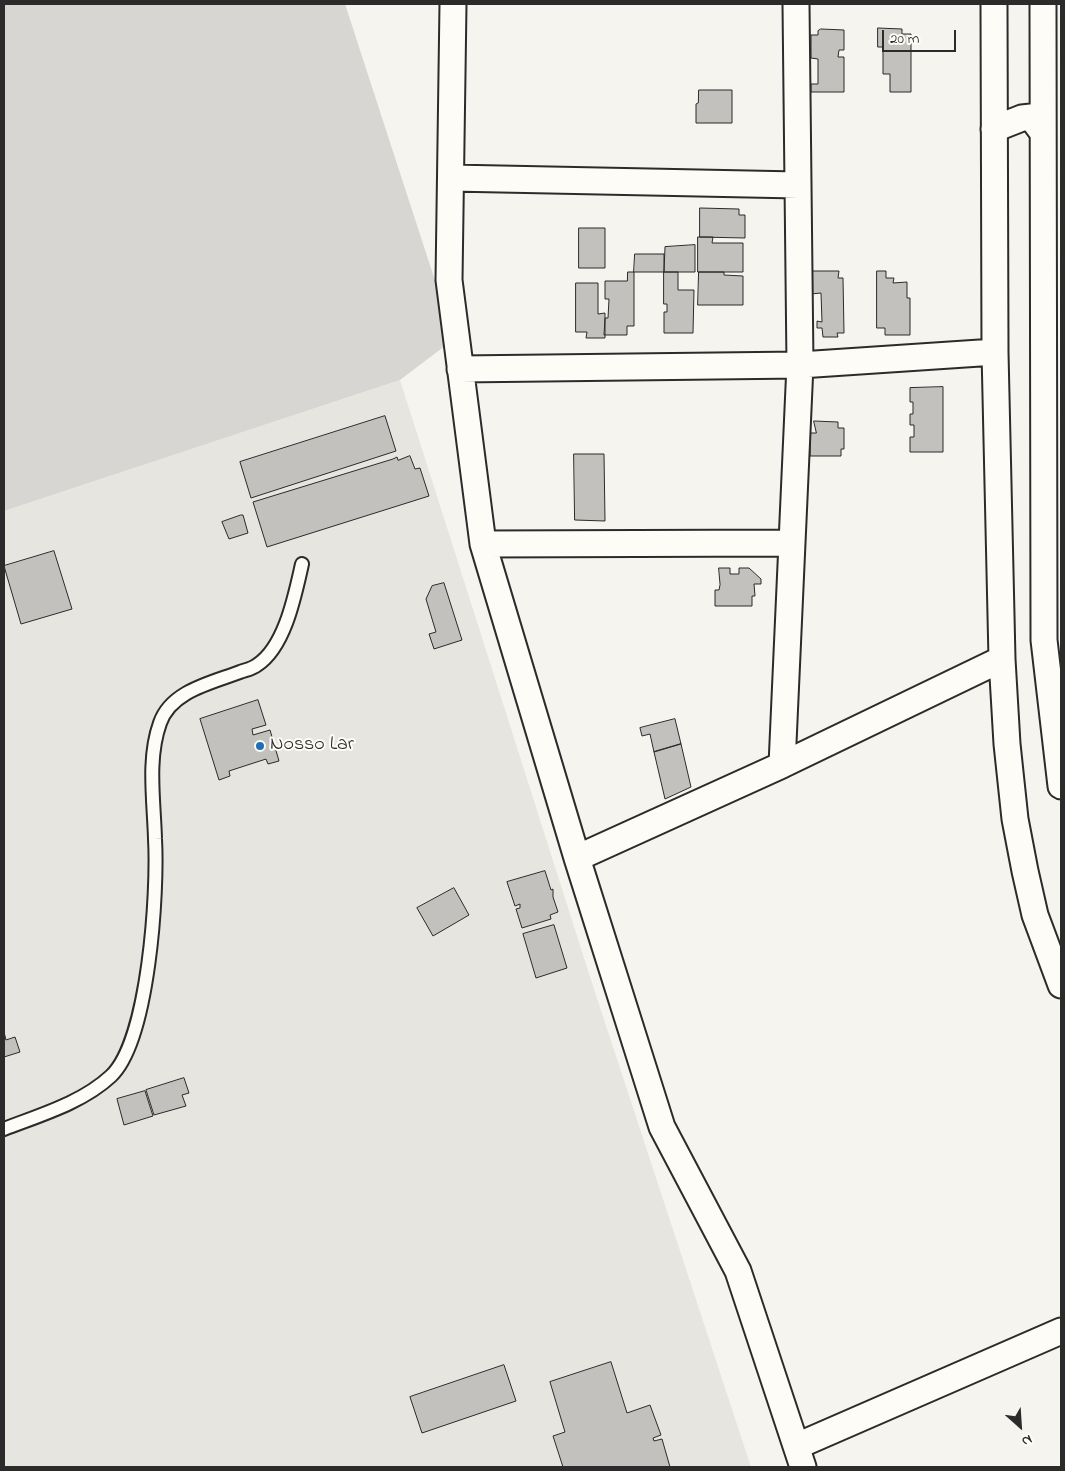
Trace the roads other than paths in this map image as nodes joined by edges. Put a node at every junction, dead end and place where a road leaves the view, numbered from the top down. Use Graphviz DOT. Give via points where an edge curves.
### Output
graph roads {
  1 [pos="454,4"];
  2 [pos="796,4"];
  3 [pos="994,4"];
  4 [pos="1043,4"];
  5 [pos="994,129"];
  6 [pos="1043,133"];
  7 [pos="451,178"];
  8 [pos="798,185"];
  9 [pos="994,352"];
  10 [pos="1052,356"];
  11 [pos="800,366"];
  12 [pos="460,369"];
  13 [pos="792,543"];
  14 [pos="482,544"];
  15 [pos="302,564"];
  16 [pos="1052,636"];
  17 [pos="1002,659"];
  18 [pos="782,765"];
  19 [pos="1061,786"];
  20 [pos="577,858"];
  21 [pos="1061,985"];
  22 [pos="4,1129"];
  23 [pos="1061,1331"];
  24 [pos="800,1457"];
  1 -- 7 [label="street"];
  2 -- 8 [label="street"];
  3 -- 5 [label="street"];
  4 -- 6 [label="street"];
  5 -- 6 [label="street" via="1031,117"];
  5 -- 9 [label="street"];
  6 -- 10 [label="street"];
  7 -- 8 [label="street"];
  7 -- 12 [label="street" via="449,280"];
  8 -- 11 [label="street"];
  9 -- 11 [label="street"];
  9 -- 17 [label="street"];
  10 -- 16 [label="street"];
  11 -- 12 [label="street"];
  11 -- 13 [label="street"];
  12 -- 14 [label="street"];
  13 -- 14 [label="street"];
  13 -- 18 [label="street"];
  14 -- 20 [label="street"];
  15 -- 22 [label="lane" via="286,625 274,648 257,665 196,688 172,703 160,721 153,753 156,852 153,930 138,1019 126,1054 112,1075 89,1093"];
  16 -- 19 [label="street"];
  17 -- 18 [label="street"];
  17 -- 21 [label="street" via="1015,819 1035,915"];
  18 -- 20 [label="street"];
  20 -- 24 [label="street" via="662,1127 738,1271"];
  23 -- 24 [label="street"];
}
